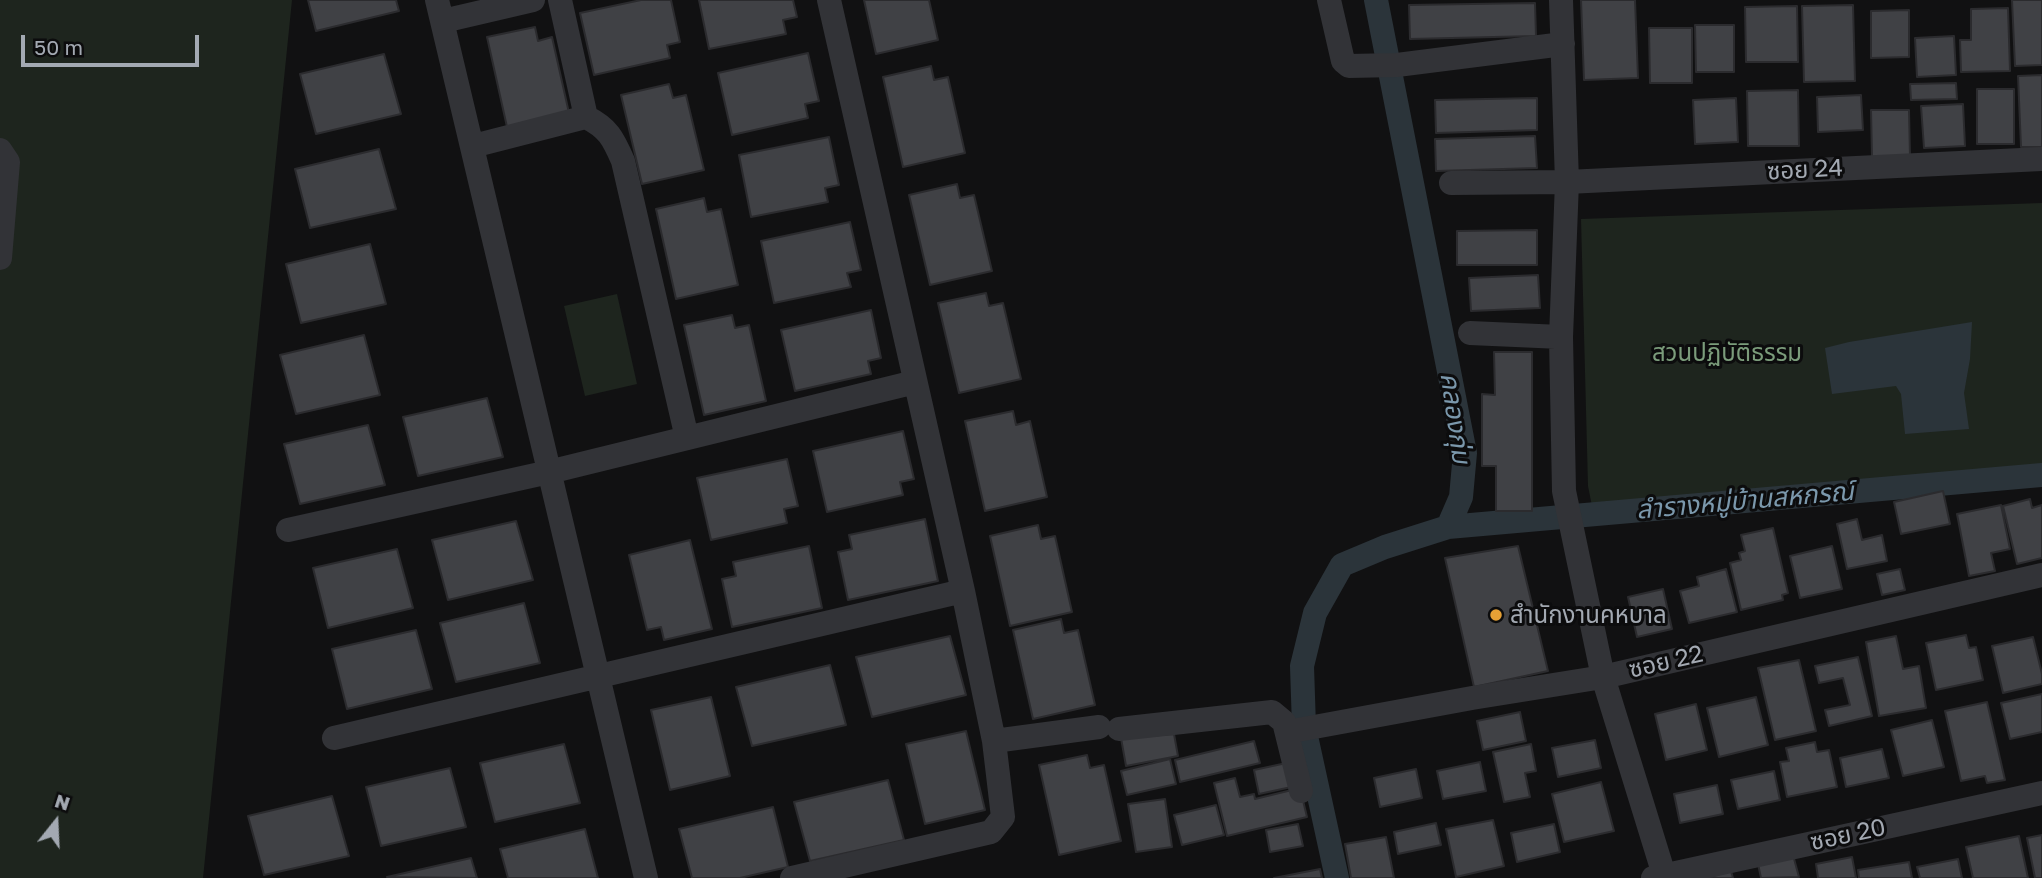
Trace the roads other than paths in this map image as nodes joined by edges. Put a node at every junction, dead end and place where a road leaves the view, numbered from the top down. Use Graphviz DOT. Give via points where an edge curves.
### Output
graph roads {
  1 [pos="533,0"];
  2 [pos="560,0"];
  3 [pos="829,0"];
  4 [pos="1329,0"];
  5 [pos="1561,0"];
  6 [pos="440,10"];
  7 [pos="1563,44"];
  8 [pos="586,117"];
  9 [pos="473,146"];
  10 [pos="0,150"];
  11 [pos="2042,159"];
  12 [pos="1567,182"];
  13 [pos="1451,183"];
  14 [pos="0,258"];
  15 [pos="1470,333"];
  16 [pos="1561,337"];
  17 [pos="915,382"];
  18 [pos="687,438"];
  19 [pos="549,472"];
  20 [pos="288,530"];
  21 [pos="2042,575"];
  22 [pos="963,590"];
  23 [pos="597,677"];
  24 [pos="1603,677"];
  25 [pos="1297,730"];
  26 [pos="334,738"];
  27 [pos="994,741"];
  28 [pos="1301,791"];
  29 [pos="2042,793"];
  30 [pos="834,873"];
  31 [pos="1661,877"];
  32 [pos="646,878"];
  33 [pos="792,878"];
  1 -- 6 [label="street"];
  2 -- 8 [label="street"];
  3 -- 17 [label="street"];
  4 -- 7 [label="street" via="1345,65 1389,66"];
  5 -- 7 [label="street"];
  6 -- 9 [label="street"];
  7 -- 12 [label="street"];
  8 -- 9 [label="street"];
  8 -- 18 [label="street" via="601,124 613,138 623,161"];
  9 -- 19 [label="street"];
  10 -- 14 [label="street" via="8,162"];
  11 -- 12 [label="street, ซอย 24"];
  12 -- 13 [label="street, ซอย 24"];
  12 -- 16 [label="street"];
  15 -- 16 [label="street"];
  16 -- 24 [label="street" via="1564,491"];
  17 -- 18 [label="street"];
  17 -- 22 [label="street"];
  18 -- 19 [label="street"];
  19 -- 20 [label="street"];
  19 -- 23 [label="street"];
  21 -- 24 [label="street, ซอย 22"];
  22 -- 23 [label="street"];
  22 -- 27 [label="street"];
  23 -- 26 [label="street"];
  23 -- 32 [label="street"];
  24 -- 25 [label="street, ซอย 22"];
  24 -- 31 [label="street"];
  25 -- 27 [label="street" via="1272,712"];
  25 -- 28 [label="street"];
  27 -- 30 [label="street" via="1003,817 991,832"];
  29 -- 31 [label="street, ซอย 20"];
  30 -- 33 [label="street"];
}
